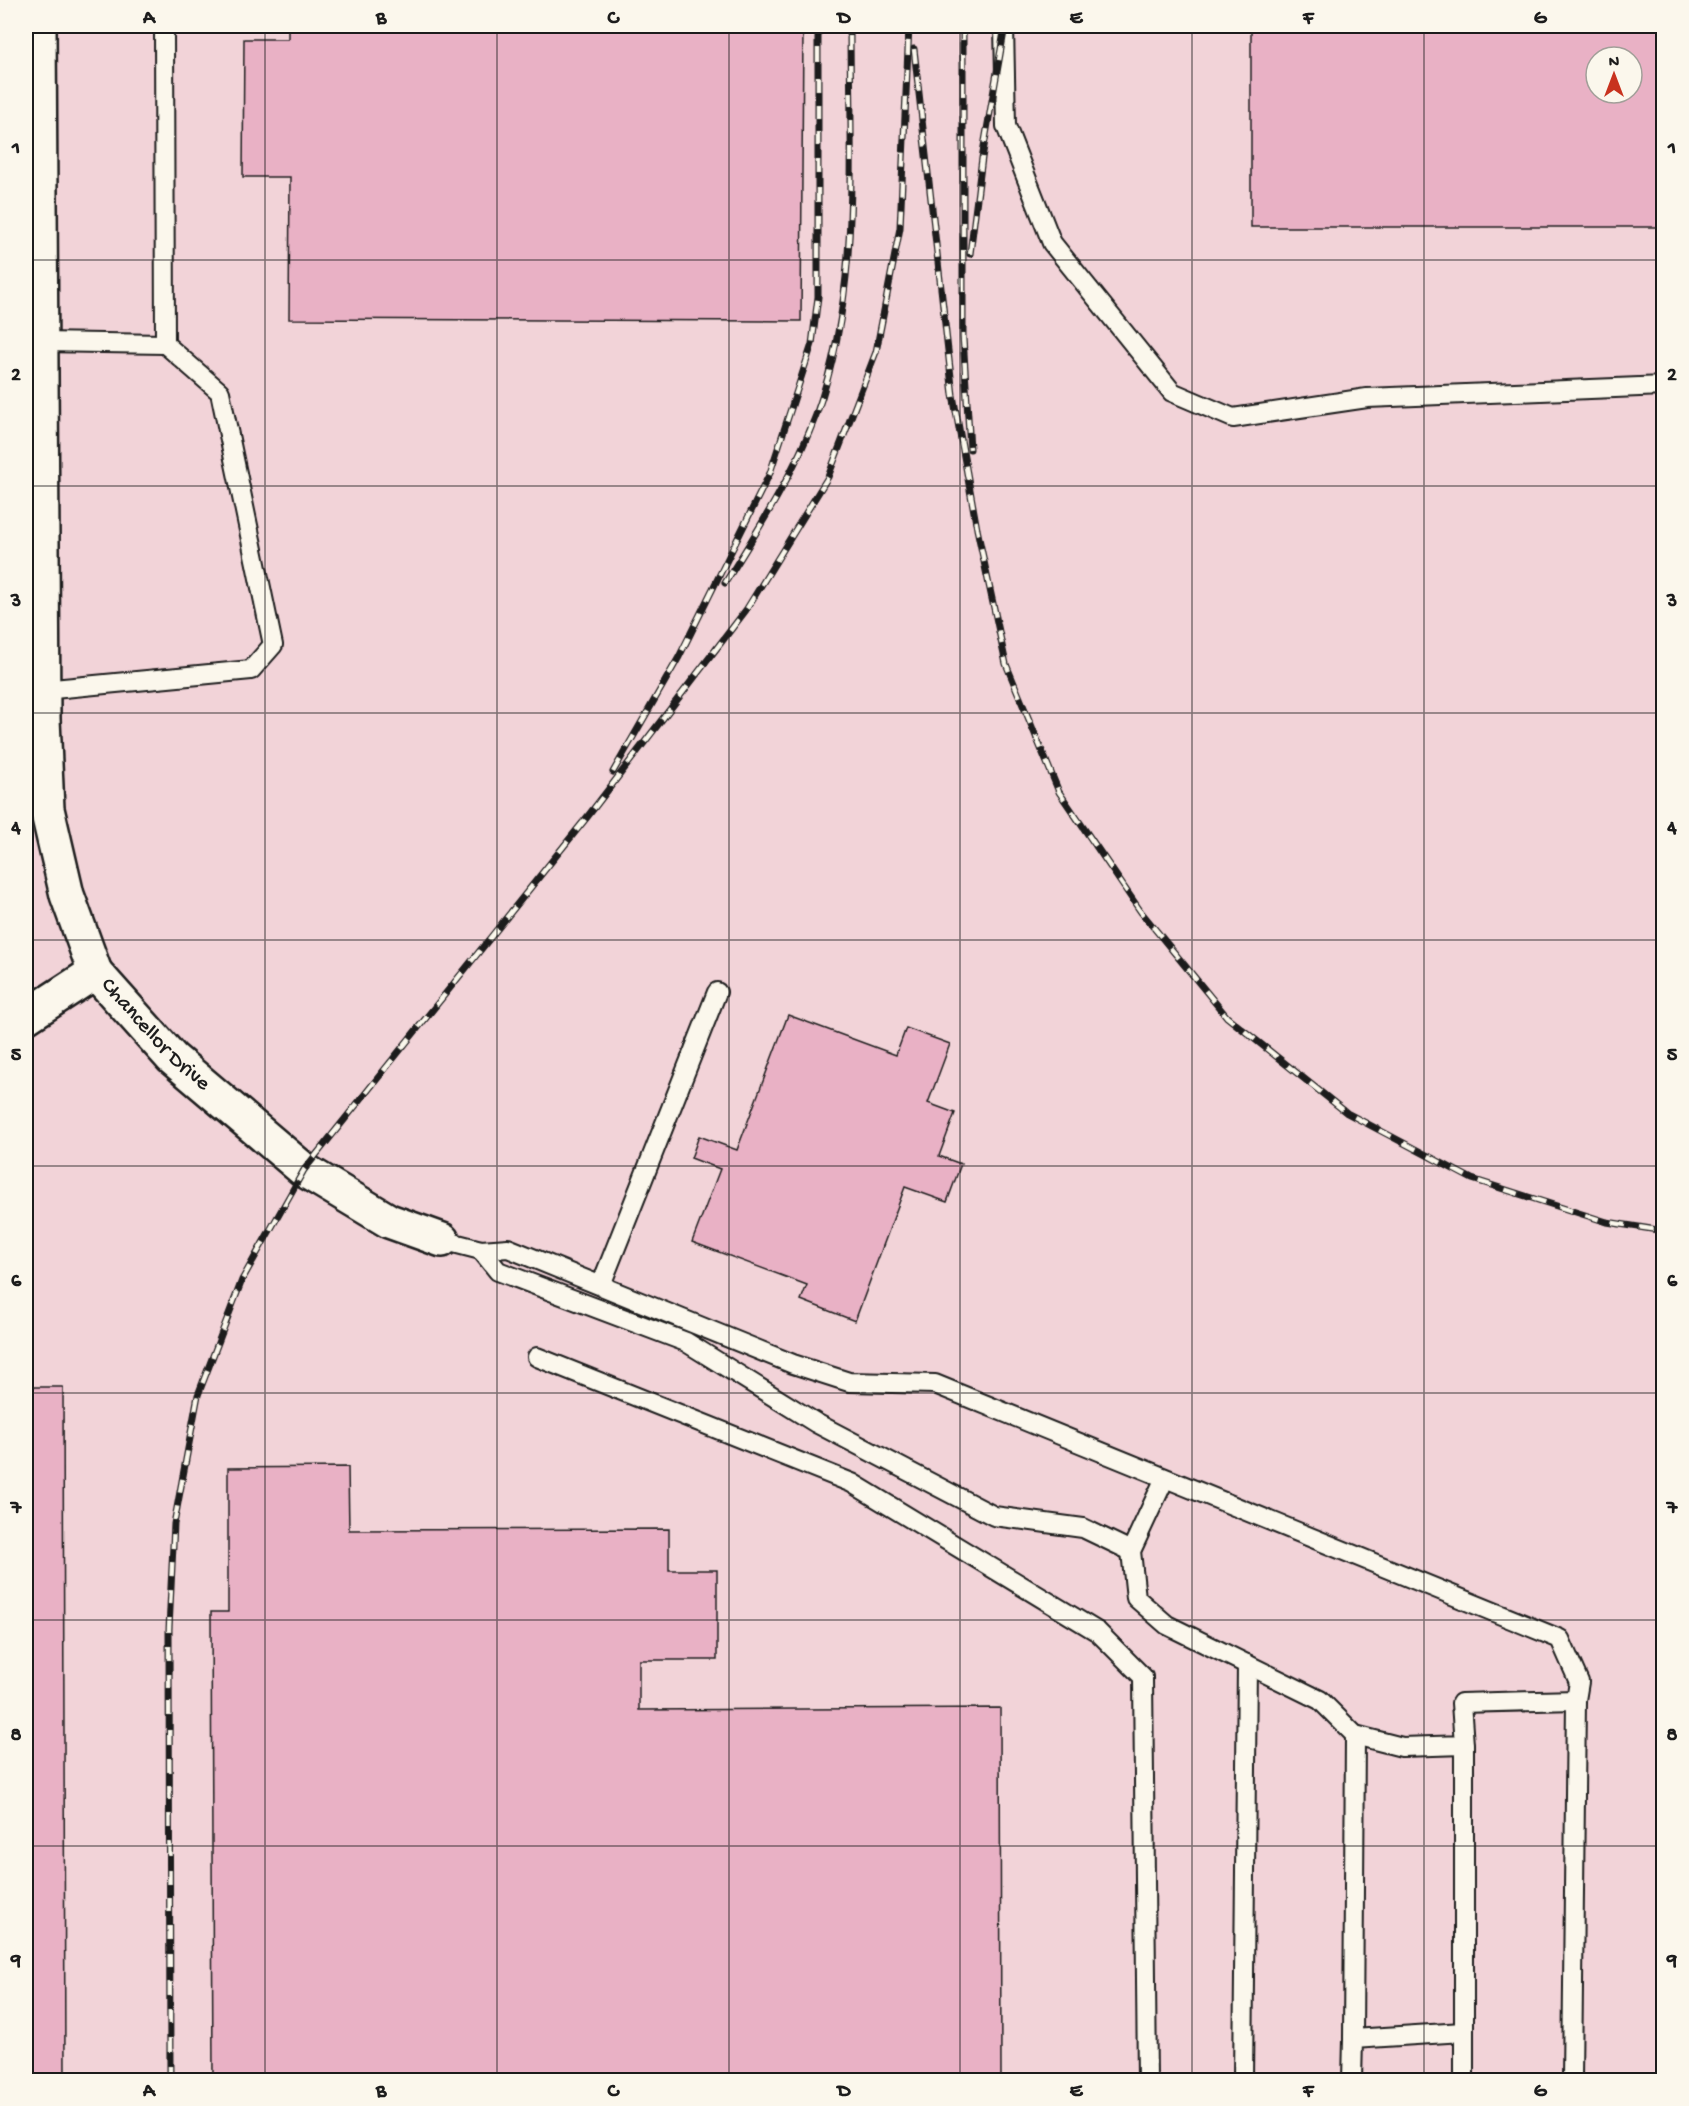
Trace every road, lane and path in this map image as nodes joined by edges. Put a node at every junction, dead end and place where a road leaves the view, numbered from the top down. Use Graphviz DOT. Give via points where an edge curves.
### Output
graph roads {
  1 [pos="39,26"];
  2 [pos="164,26"];
  3 [pos="1004,26"];
  4 [pos="32,116"];
  5 [pos="41,342"];
  6 [pos="165,344"];
  7 [pos="1664,386"];
  8 [pos="34,512"];
  9 [pos="43,690"];
  10 [pos="95,972"];
  11 [pos="717,992"];
  12 [pos="26,1017"];
  13 [pos="442,1240"];
  14 [pos="481,1250"];
  15 [pos="601,1285"];
  16 [pos="537,1357"];
  17 [pos="1165,1478"];
  18 [pos="1131,1551"];
  19 [pos="1247,1664"];
  20 [pos="1576,1700"];
  21 [pos="1354,1735"];
  22 [pos="1464,1745"];
  23 [pos="1463,2032"];
  24 [pos="1353,2039"];
  25 [pos="1147,2080"];
  26 [pos="1243,2080"];
  27 [pos="1352,2080"];
  28 [pos="1464,2080"];
  29 [pos="1572,2080"];
  1 -- 4 [label="street, Chancellor Drive"];
  2 -- 6 [label="lane"];
  3 -- 7 [label="lane" via="1006,126 1052,243 1173,392 1233,418 1367,398"];
  4 -- 5 [label="street, Chancellor Drive"];
  5 -- 6 [label="lane"];
  5 -- 8 [label="street, Chancellor Drive"];
  6 -- 9 [label="lane" via="220,392 273,645 251,670"];
  8 -- 9 [label="street, Chancellor Drive"];
  9 -- 10 [label="street, Chancellor Drive" via="47,809 67,896"];
  10 -- 12 [label="street"];
  10 -- 13 [label="street, Chancellor Drive" via="172,1058 304,1170 389,1221"];
  11 -- 15 [label="lane"];
  13 -- 14 [label="lane"];
  14 -- 15 [label="lane" via="508,1248"];
  14 -- 18 [label="lane" via="498,1271 686,1342 816,1423 994,1516 1083,1528"];
  15 -- 17 [label="lane" via="793,1364 849,1382 935,1384"];
  16 -- 25 [label="lane" via="852,1483 1098,1632 1143,1677"];
  17 -- 18 [label="lane"];
  17 -- 20 [label="lane" via="1560,1640 1579,1682"];
  18 -- 19 [label="lane" via="1136,1598 1167,1625"];
  19 -- 21 [label="lane" via="1320,1700"];
  19 -- 26 [label="lane"];
  20 -- 22 [label="lane" via="1461,1703"];
  20 -- 29 [label="lane"];
  21 -- 22 [label="lane" via="1402,1747"];
  21 -- 24 [label="lane"];
  22 -- 23 [label="lane"];
  23 -- 24 [label="lane"];
  23 -- 28 [label="lane"];
  24 -- 27 [label="lane"];
}
